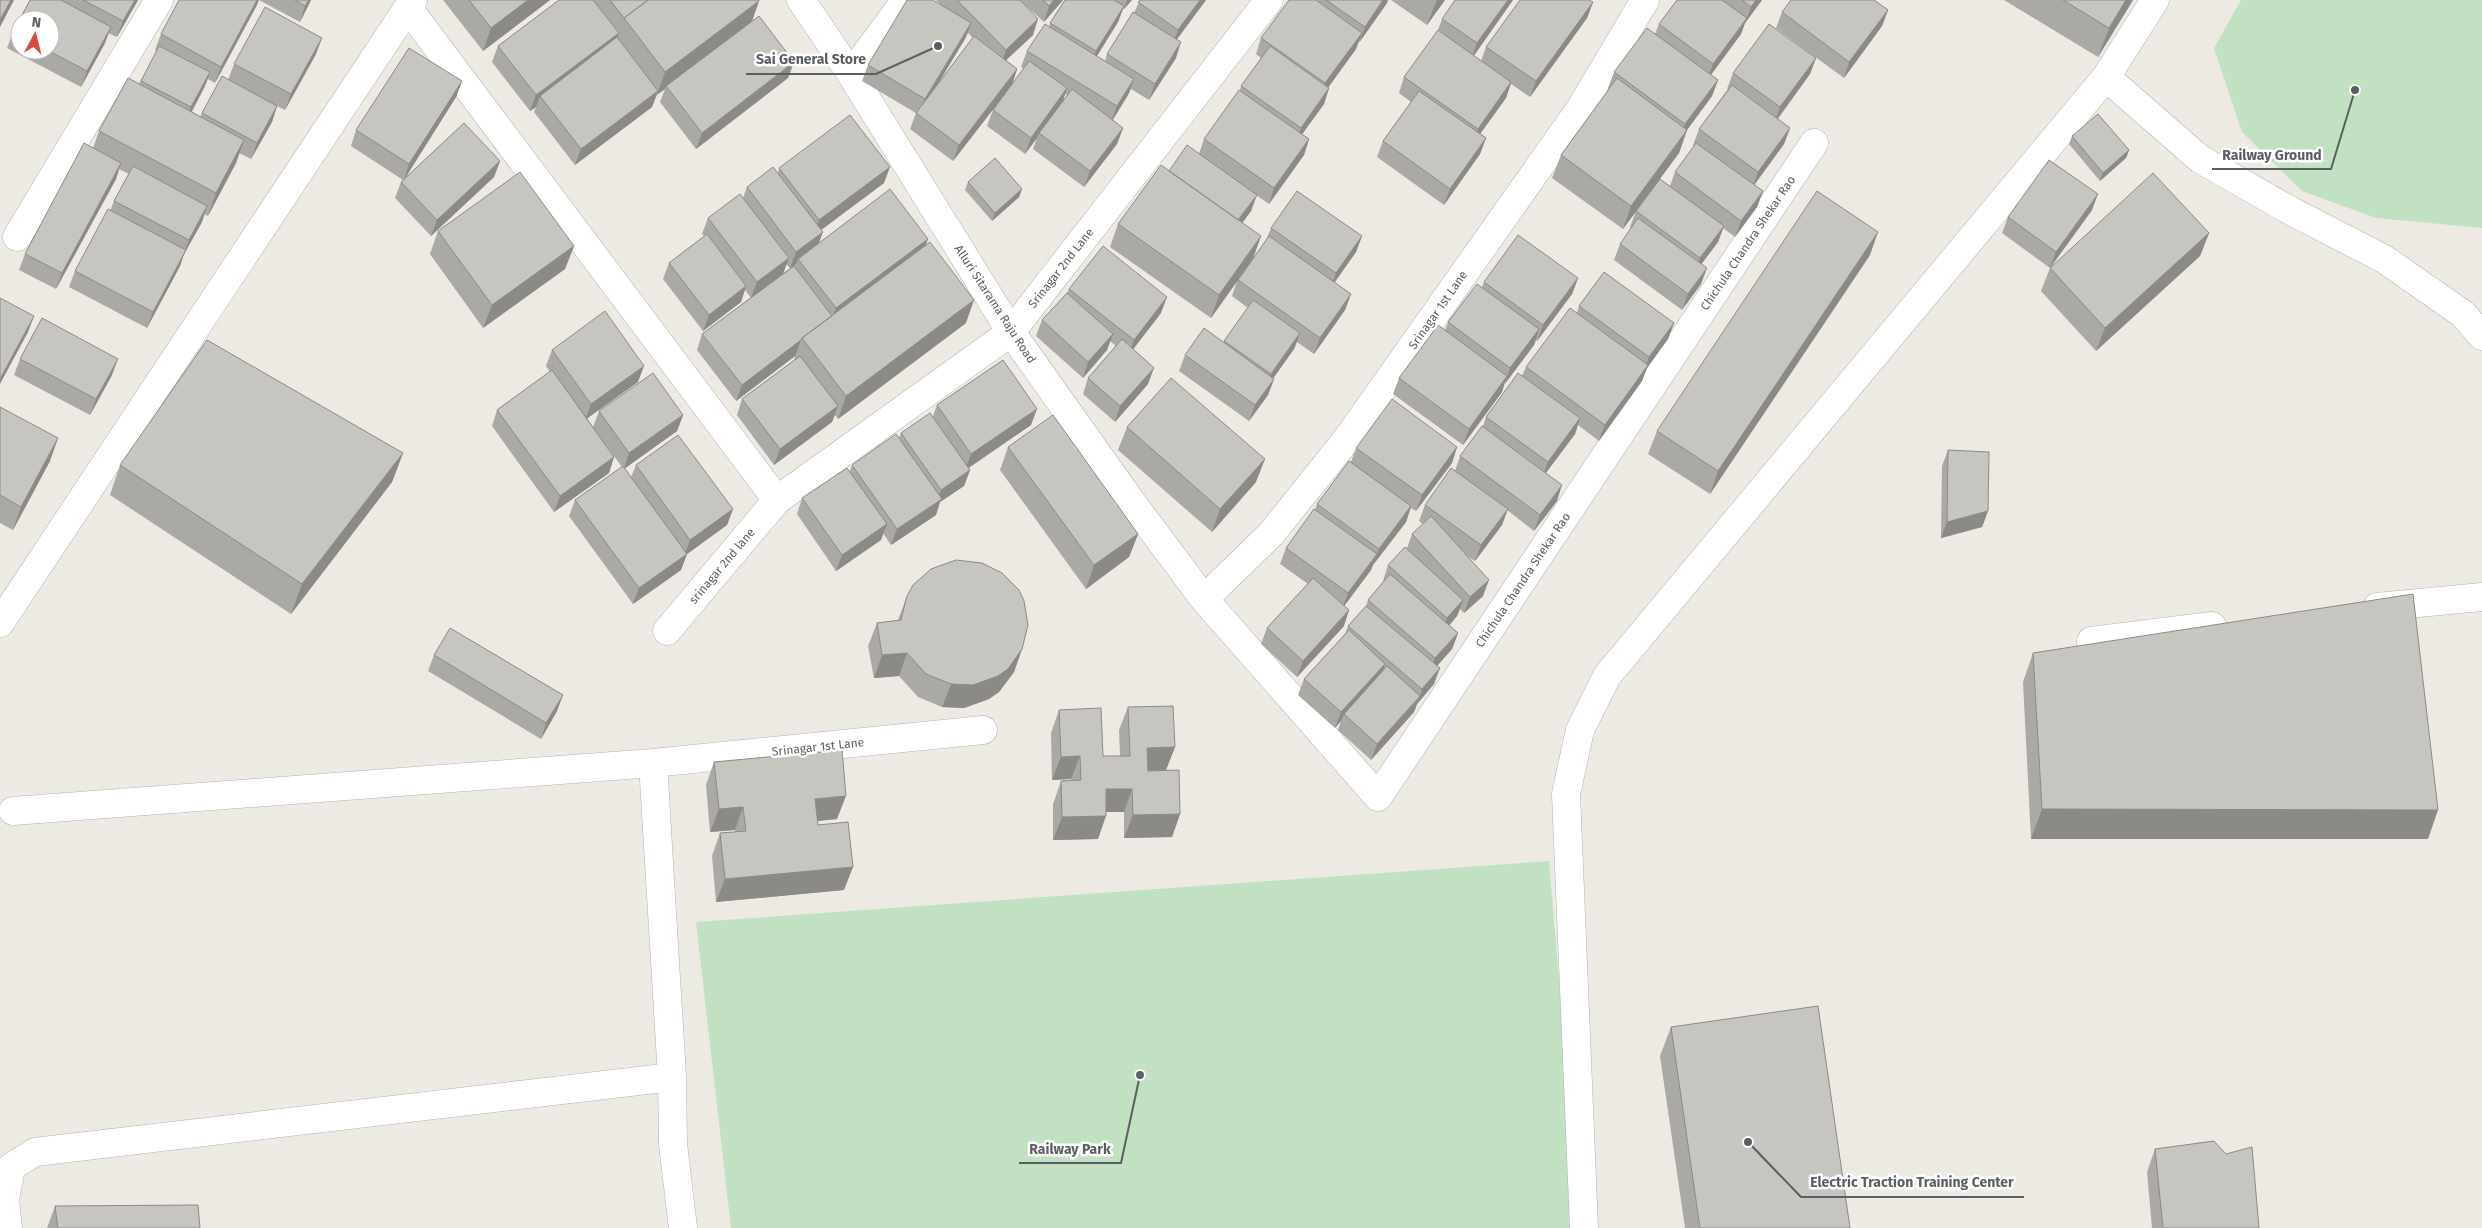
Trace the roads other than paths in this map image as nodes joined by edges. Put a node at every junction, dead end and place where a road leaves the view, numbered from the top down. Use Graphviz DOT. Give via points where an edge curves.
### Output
graph roads {
  1 [pos="159,0"];
  2 [pos="801,0"];
  3 [pos="906,0"];
  4 [pos="1269,0"];
  5 [pos="1645,0"];
  6 [pos="2155,0"];
  7 [pos="410,4"];
  8 [pos="851,74"];
  9 [pos="2106,77"];
  10 [pos="1814,143"];
  11 [pos="17,238"];
  12 [pos="1011,332"];
  13 [pos="2482,336"];
  14 [pos="777,500"];
  15 [pos="2482,597"];
  16 [pos="1204,599"];
  17 [pos="2355,610"];
  18 [pos="0,623"];
  19 [pos="2238,623"];
  20 [pos="667,631"];
  21 [pos="2092,641"];
  22 [pos="983,730"];
  23 [pos="653,763"];
  24 [pos="13,811"];
  25 [pos="672,1077"];
  26 [pos="8,1228"];
  27 [pos="683,1228"];
  28 [pos="1584,1228"];
  1 -- 11 [label="street"];
  2 -- 8 [label="street, Alluri Sitarama Raju Road"];
  3 -- 8 [label="street"];
  4 -- 12 [label="street, Srinagar 2nd Lane"];
  5 -- 16 [label="street, Srinagar 1st Lane" via="1580,110 1347,439 1271,534"];
  6 -- 9 [label="street"];
  7 -- 14 [label="street"];
  7 -- 18 [label="street"];
  8 -- 12 [label="street, Alluri Sitarama Raju Road"];
  9 -- 13 [label="street" via="2200,159 2384,259 2463,314"];
  9 -- 28 [label="street" via="1607,676 1580,730 1566,794"];
  10 -- 16 [label="street, Chichula Chandra Shekar Rao" via="1378,797"];
  12 -- 14 [label="street, Srinagar 2nd Lane"];
  12 -- 16 [label="street, Alluri Sitarama Raju Road"];
  14 -- 20 [label="street, srinagar 2nd lane"];
  15 -- 17 [label="street"];
  19 -- 21 [label="street"];
  22 -- 23 [label="street, Srinagar 1st Lane"];
  23 -- 24 [label="street, Srinagar 1st Lane"];
  23 -- 25 [label="street"];
  25 -- 26 [label="street" via="36,1152 11,1166 5,1200"];
  25 -- 27 [label="street" via="673,1144"];
}
